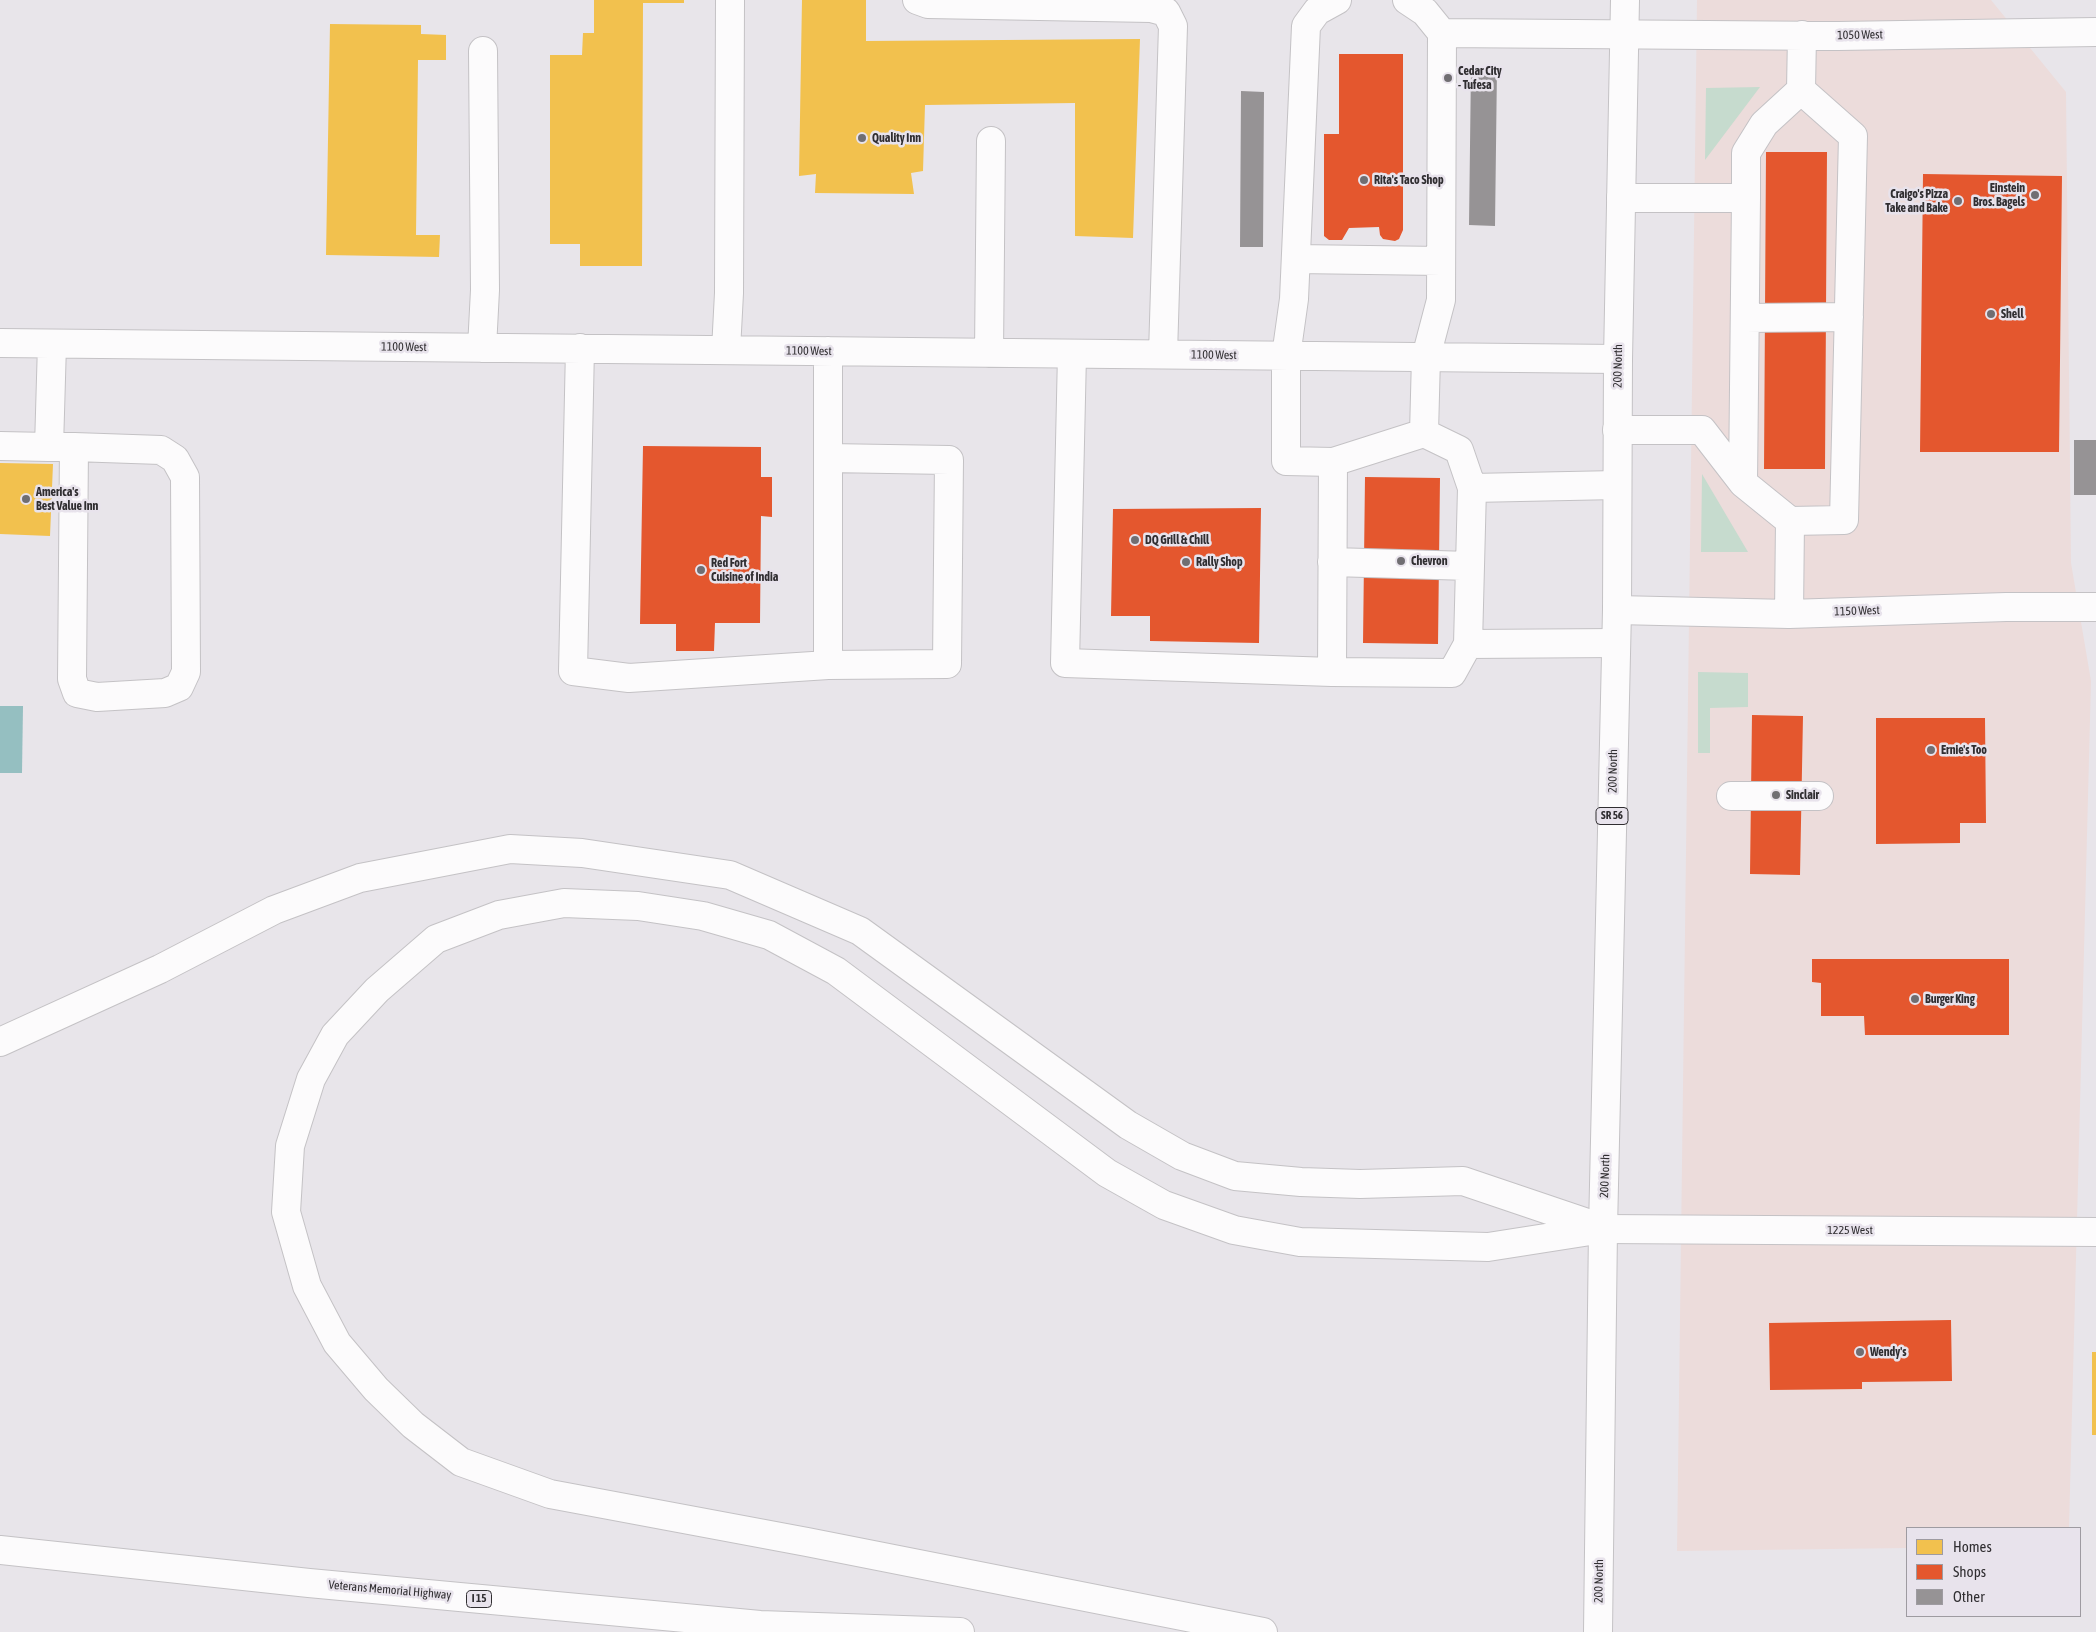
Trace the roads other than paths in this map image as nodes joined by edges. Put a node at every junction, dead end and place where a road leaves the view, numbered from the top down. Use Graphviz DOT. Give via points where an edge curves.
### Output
graph roads {
  1 [pos="730,0"];
  2 [pos="917,0"];
  3 [pos="1337,0"];
  4 [pos="1407,0"];
  5 [pos="1625,0"];
  6 [pos="2096,32"];
  7 [pos="1442,33"];
  8 [pos="1625,33"];
  9 [pos="1802,35"];
  10 [pos="483,51"];
  11 [pos="1801,90"];
  12 [pos="991,141"];
  13 [pos="1621,198"];
  14 [pos="1746,198"];
  15 [pos="1296,259"];
  16 [pos="1441,261"];
  17 [pos="1849,317"];
  18 [pos="1745,318"];
  19 [pos="0,343"];
  20 [pos="52,344"];
  21 [pos="482,348"];
  22 [pos="580,348"];
  23 [pos="726,350"];
  24 [pos="828,351"];
  25 [pos="988,353"];
  26 [pos="1072,354"];
  27 [pos="1163,354"];
  28 [pos="1286,356"];
  29 [pos="1426,357"];
  30 [pos="1618,359"];
  31 [pos="1617,430"];
  32 [pos="1424,433"];
  33 [pos="0,446"];
  34 [pos="61,447"];
  35 [pos="828,458"];
  36 [pos="1334,462"];
  37 [pos="1743,483"];
  38 [pos="1617,485"];
  39 [pos="1472,488"];
  40 [pos="1790,521"];
  41 [pos="1332,562"];
  42 [pos="1470,566"];
  43 [pos="2096,607"];
  44 [pos="1617,610"];
  45 [pos="1789,614"];
  46 [pos="1616,643"];
  47 [pos="1468,644"];
  48 [pos="828,665"];
  49 [pos="1332,672"];
  50 [pos="1731,796"];
  51 [pos="1819,796"];
  52 [pos="0,1042"];
  53 [pos="1603,1229"];
  54 [pos="2096,1232"];
  55 [pos="0,1550"];
  56 [pos="960,1632"];
  57 [pos="1263,1632"];
  58 [pos="1598,1632"];
  1 -- 23 [label="main road"];
  2 -- 27 [label="main road" via="928,4 1151,8 1166,12 1173,26"];
  3 -- 15 [label="main road" via="1317,11 1306,26"];
  4 -- 7 [label="main road" via="1425,12"];
  5 -- 8 [label="main road, 200 North / SR 56"];
  6 -- 9 [label="main road, 1050 West"];
  7 -- 8 [label="main road, 1050 West"];
  7 -- 16 [label="main road"];
  8 -- 9 [label="main road, 1050 West"];
  8 -- 13 [label="main road, 200 North / SR 56"];
  9 -- 11 [label="main road"];
  10 -- 21 [label="main road"];
  11 -- 14 [label="main road" via="1764,124 1746,153"];
  11 -- 17 [label="main road" via="1852,136"];
  12 -- 25 [label="main road"];
  13 -- 14 [label="main road"];
  13 -- 30 [label="main road, 200 North / SR 56"];
  14 -- 18 [label="main road"];
  15 -- 16 [label="main road"];
  15 -- 28 [label="main road"];
  16 -- 29 [label="main road" via="1441,300"];
  17 -- 18 [label="main road"];
  17 -- 40 [label="main road" via="1844,520"];
  18 -- 37 [label="main road"];
  19 -- 20 [label="main road, 1100 West"];
  20 -- 21 [label="main road, 1100 West"];
  20 -- 34 [label="main road"];
  21 -- 22 [label="main road, 1100 West"];
  22 -- 23 [label="main road, 1100 West"];
  22 -- 48 [label="main road" via="573,671 629,678"];
  23 -- 24 [label="main road, 1100 West"];
  24 -- 25 [label="main road, 1100 West"];
  24 -- 35 [label="main road"];
  25 -- 26 [label="main road, 1100 West"];
  26 -- 27 [label="main road, 1100 West"];
  26 -- 49 [label="main road" via="1065,663"];
  27 -- 28 [label="main road, 1100 West"];
  28 -- 29 [label="main road, 1100 West"];
  28 -- 36 [label="main road" via="1286,461"];
  29 -- 30 [label="main road, 1100 West"];
  29 -- 32 [label="main road"];
  30 -- 31 [label="main road, 200 North / SR 56"];
  31 -- 37 [label="main road" via="1702,430"];
  31 -- 38 [label="main road, 200 North / SR 56"];
  32 -- 36 [label="main road"];
  32 -- 39 [label="main road" via="1459,450"];
  33 -- 34 [label="main road"];
  34 -- 34 [label="main road" via="161,450 175,459 185,477 186,672 179,686 165,694 96,697 77,693 74,686"];
  35 -- 48 [label="main road"];
  35 -- 48 [label="main road" via="949,460 947,664"];
  36 -- 41 [label="main road"];
  37 -- 40 [label="main road"];
  38 -- 39 [label="main road"];
  38 -- 44 [label="main road, 200 North / SR 56"];
  39 -- 42 [label="main road"];
  40 -- 45 [label="main road"];
  41 -- 42 [label="main road"];
  41 -- 49 [label="main road"];
  42 -- 47 [label="main road"];
  43 -- 45 [label="main road, 1150 West"];
  44 -- 45 [label="main road, 1150 West"];
  44 -- 46 [label="main road, 200 North / SR 56"];
  46 -- 47 [label="main road"];
  46 -- 53 [label="main road, 200 North / SR 56"];
  47 -- 49 [label="main road" via="1452,673"];
  50 -- 51 [label="main road"];
  52 -- 53 [label="main road" via="160,968 274,910 360,878 510,849 582,853 730,875 860,930 1128,1126 1182,1156 1235,1176 1360,1184 1463,1182"];
  53 -- 54 [label="main road, 1225 West"];
  53 -- 57 [label="main road" via="1488,1247 1300,1242 1234,1230 1164,1205 1107,1173 836,971 769,935 703,916 638,906 564,903 499,915 436,939 377,990 335,1035 311,1079 290,1146 286,1212 307,1286 337,1343 376,1389 461,1462 550,1494"];
  53 -- 58 [label="main road, 200 North / SR 56"];
  55 -- 56 [label="main road, Veterans Memorial Highway / I 15" via="760,1625"];
}
